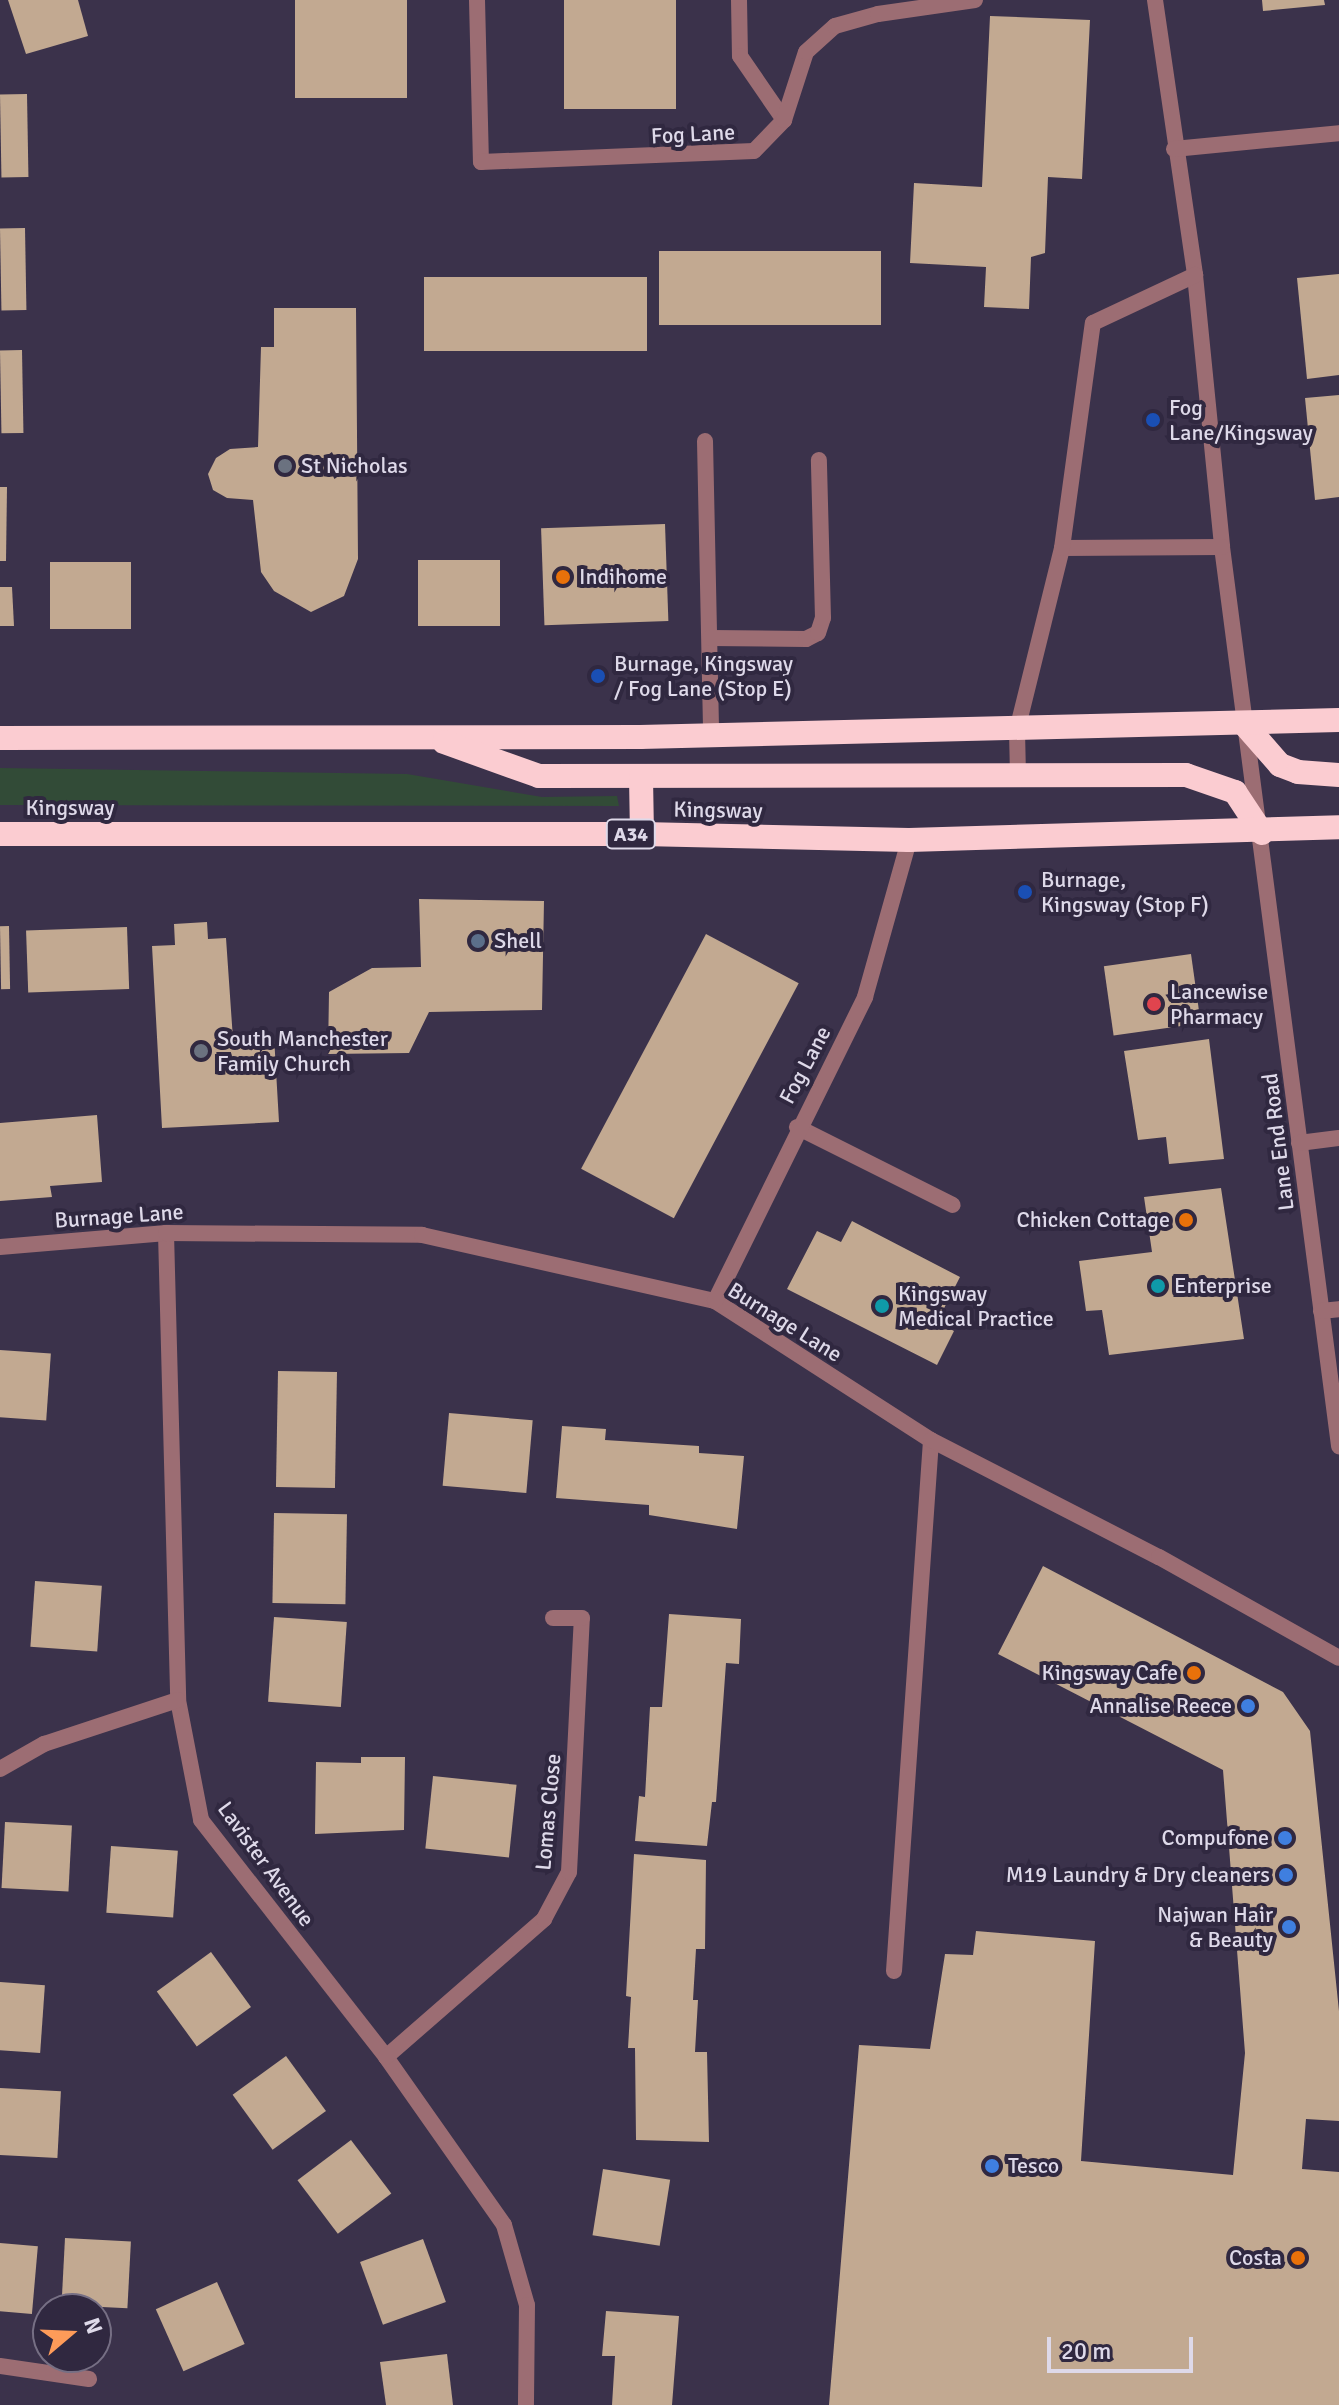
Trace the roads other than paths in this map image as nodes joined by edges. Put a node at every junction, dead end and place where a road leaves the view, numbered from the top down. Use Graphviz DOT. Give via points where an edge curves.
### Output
graph roads {
  1 [pos="477,0"];
  2 [pos="739,0"];
  3 [pos="975,0"];
  4 [pos="1155,0"];
  5 [pos="885,6"];
  6 [pos="784,120"];
  7 [pos="1339,133"];
  8 [pos="1174,149"];
  9 [pos="1195,275"];
  10 [pos="705,441"];
  11 [pos="819,460"];
  12 [pos="1222,547"];
  13 [pos="1062,548"];
  14 [pos="710,638"];
  15 [pos="1339,720"];
  16 [pos="1245,725"];
  17 [pos="1017,730"];
  18 [pos="711,735"];
  19 [pos="425,736"];
  20 [pos="0,738"];
  21 [pos="1018,775"];
  22 [pos="1339,775"];
  23 [pos="641,777"];
  24 [pos="1339,827"];
  25 [pos="1262,833"];
  26 [pos="0,834"];
  27 [pos="642,834"];
  28 [pos="909,840"];
  29 [pos="797,1127"];
  30 [pos="1339,1138"];
  31 [pos="1299,1143"];
  32 [pos="953,1205"];
  33 [pos="166,1233"];
  34 [pos="0,1247"];
  35 [pos="715,1301"];
  36 [pos="1339,1309"];
  37 [pos="1321,1311"];
  38 [pos="931,1440"];
  39 [pos="1339,1446"];
  40 [pos="553,1618"];
  41 [pos="1339,1658"];
  42 [pos="178,1700"];
  43 [pos="0,1769"];
  44 [pos="894,1971"];
  45 [pos="386,2057"];
  46 [pos="0,2366"];
  47 [pos="89,2379"];
  48 [pos="526,2405"];
  1 -- 6 [label="street, Fog Lane" via="481,162 738,155 754,151"];
  2 -- 6 [label="street" via="740,56"];
  3 -- 5 [label="street, Fog Lane"];
  4 -- 8 [label="street"];
  5 -- 6 [label="street, Fog Lane" via="835,26 818,40 800,67"];
  7 -- 8 [label="street"];
  8 -- 9 [label="street"];
  9 -- 12 [label="street"];
  9 -- 13 [label="street" via="1093,323"];
  10 -- 14 [label="street"];
  11 -- 14 [label="street" via="823,618 818,633 806,639"];
  12 -- 13 [label="street"];
  12 -- 16 [label="street"];
  13 -- 17 [label="street"];
  14 -- 18 [label="street"];
  15 -- 16 [label="highway"];
  16 -- 17 [label="highway"];
  16 -- 22 [label="highway" via="1280,765"];
  16 -- 25 [label="street"];
  17 -- 18 [label="highway"];
  17 -- 21 [label="street"];
  18 -- 19 [label="highway"];
  19 -- 20 [label="highway"];
  19 -- 23 [label="highway" via="539,776"];
  21 -- 23 [label="highway"];
  21 -- 25 [label="highway" via="1186,775 1214,781 1235,792"];
  23 -- 27 [label="highway"];
  24 -- 25 [label="highway, Kingsway / A34"];
  25 -- 28 [label="highway, Kingsway / A34"];
  25 -- 31 [label="street, Lane End Road"];
  26 -- 27 [label="highway, Kingsway / A34"];
  27 -- 28 [label="highway, Kingsway / A34"];
  28 -- 29 [label="street, Fog Lane" via="865,997"];
  29 -- 32 [label="street"];
  29 -- 35 [label="street, Fog Lane"];
  30 -- 31 [label="street"];
  31 -- 37 [label="street, Lane End Road"];
  33 -- 34 [label="street, Burnage Lane"];
  33 -- 35 [label="street, Burnage Lane" via="422,1235"];
  33 -- 42 [label="street, Lavister Avenue"];
  35 -- 38 [label="street, Burnage Lane"];
  36 -- 37 [label="street"];
  37 -- 39 [label="street, Lane End Road"];
  38 -- 41 [label="street, Burnage Lane" via="1159,1557"];
  38 -- 44 [label="street"];
  40 -- 45 [label="street, Lomas Close" via="582,1618 569,1872 559,1896 533,1930"];
  42 -- 43 [label="street" via="44,1744"];
  42 -- 45 [label="street, Lavister Avenue" via="201,1820"];
  45 -- 48 [label="street, Lavister Avenue" via="504,2225 527,2305"];
  46 -- 47 [label="street"];
}
